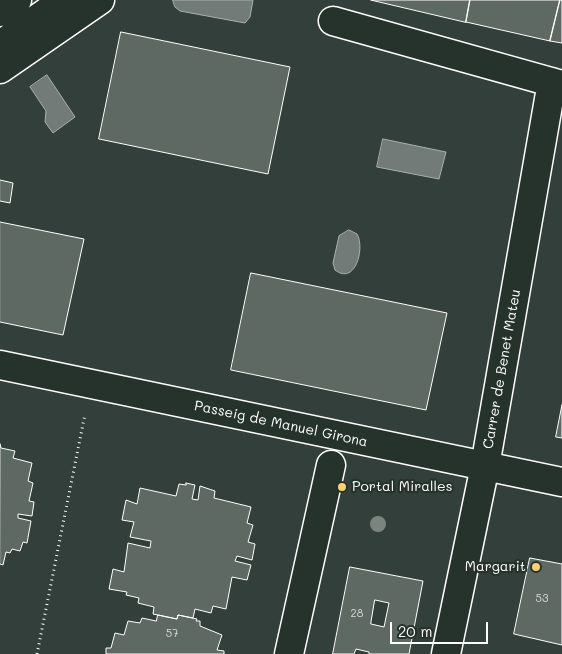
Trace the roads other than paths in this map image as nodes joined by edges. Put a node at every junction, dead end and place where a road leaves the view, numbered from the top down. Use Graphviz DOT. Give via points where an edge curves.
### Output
graph roads {
  1 [pos="17,0"];
  2 [pos="64,0"];
  3 [pos="100,0"];
  4 [pos="0,12"];
  5 [pos="333,21"];
  6 [pos="0,45"];
  7 [pos="0,69"];
  8 [pos="557,84"];
  9 [pos="0,365"];
  10 [pos="331,464"];
  11 [pos="485,466"];
  12 [pos="562,482"];
  13 [pos="289,654"];
  14 [pos="446,654"];
  1 -- 4 [label="street"];
  2 -- 6 [label="street"];
  3 -- 7 [label="street"];
  5 -- 8 [label="street"];
  8 -- 11 [label="street, Carrer de Benet Mateu"];
  9 -- 11 [label="street, Passeig de Manuel Girona"];
  10 -- 13 [label="street"];
  11 -- 12 [label="street, Passeig de Manuel Girona"];
  11 -- 14 [label="street, Carrer de Benet Mateu"];
}
